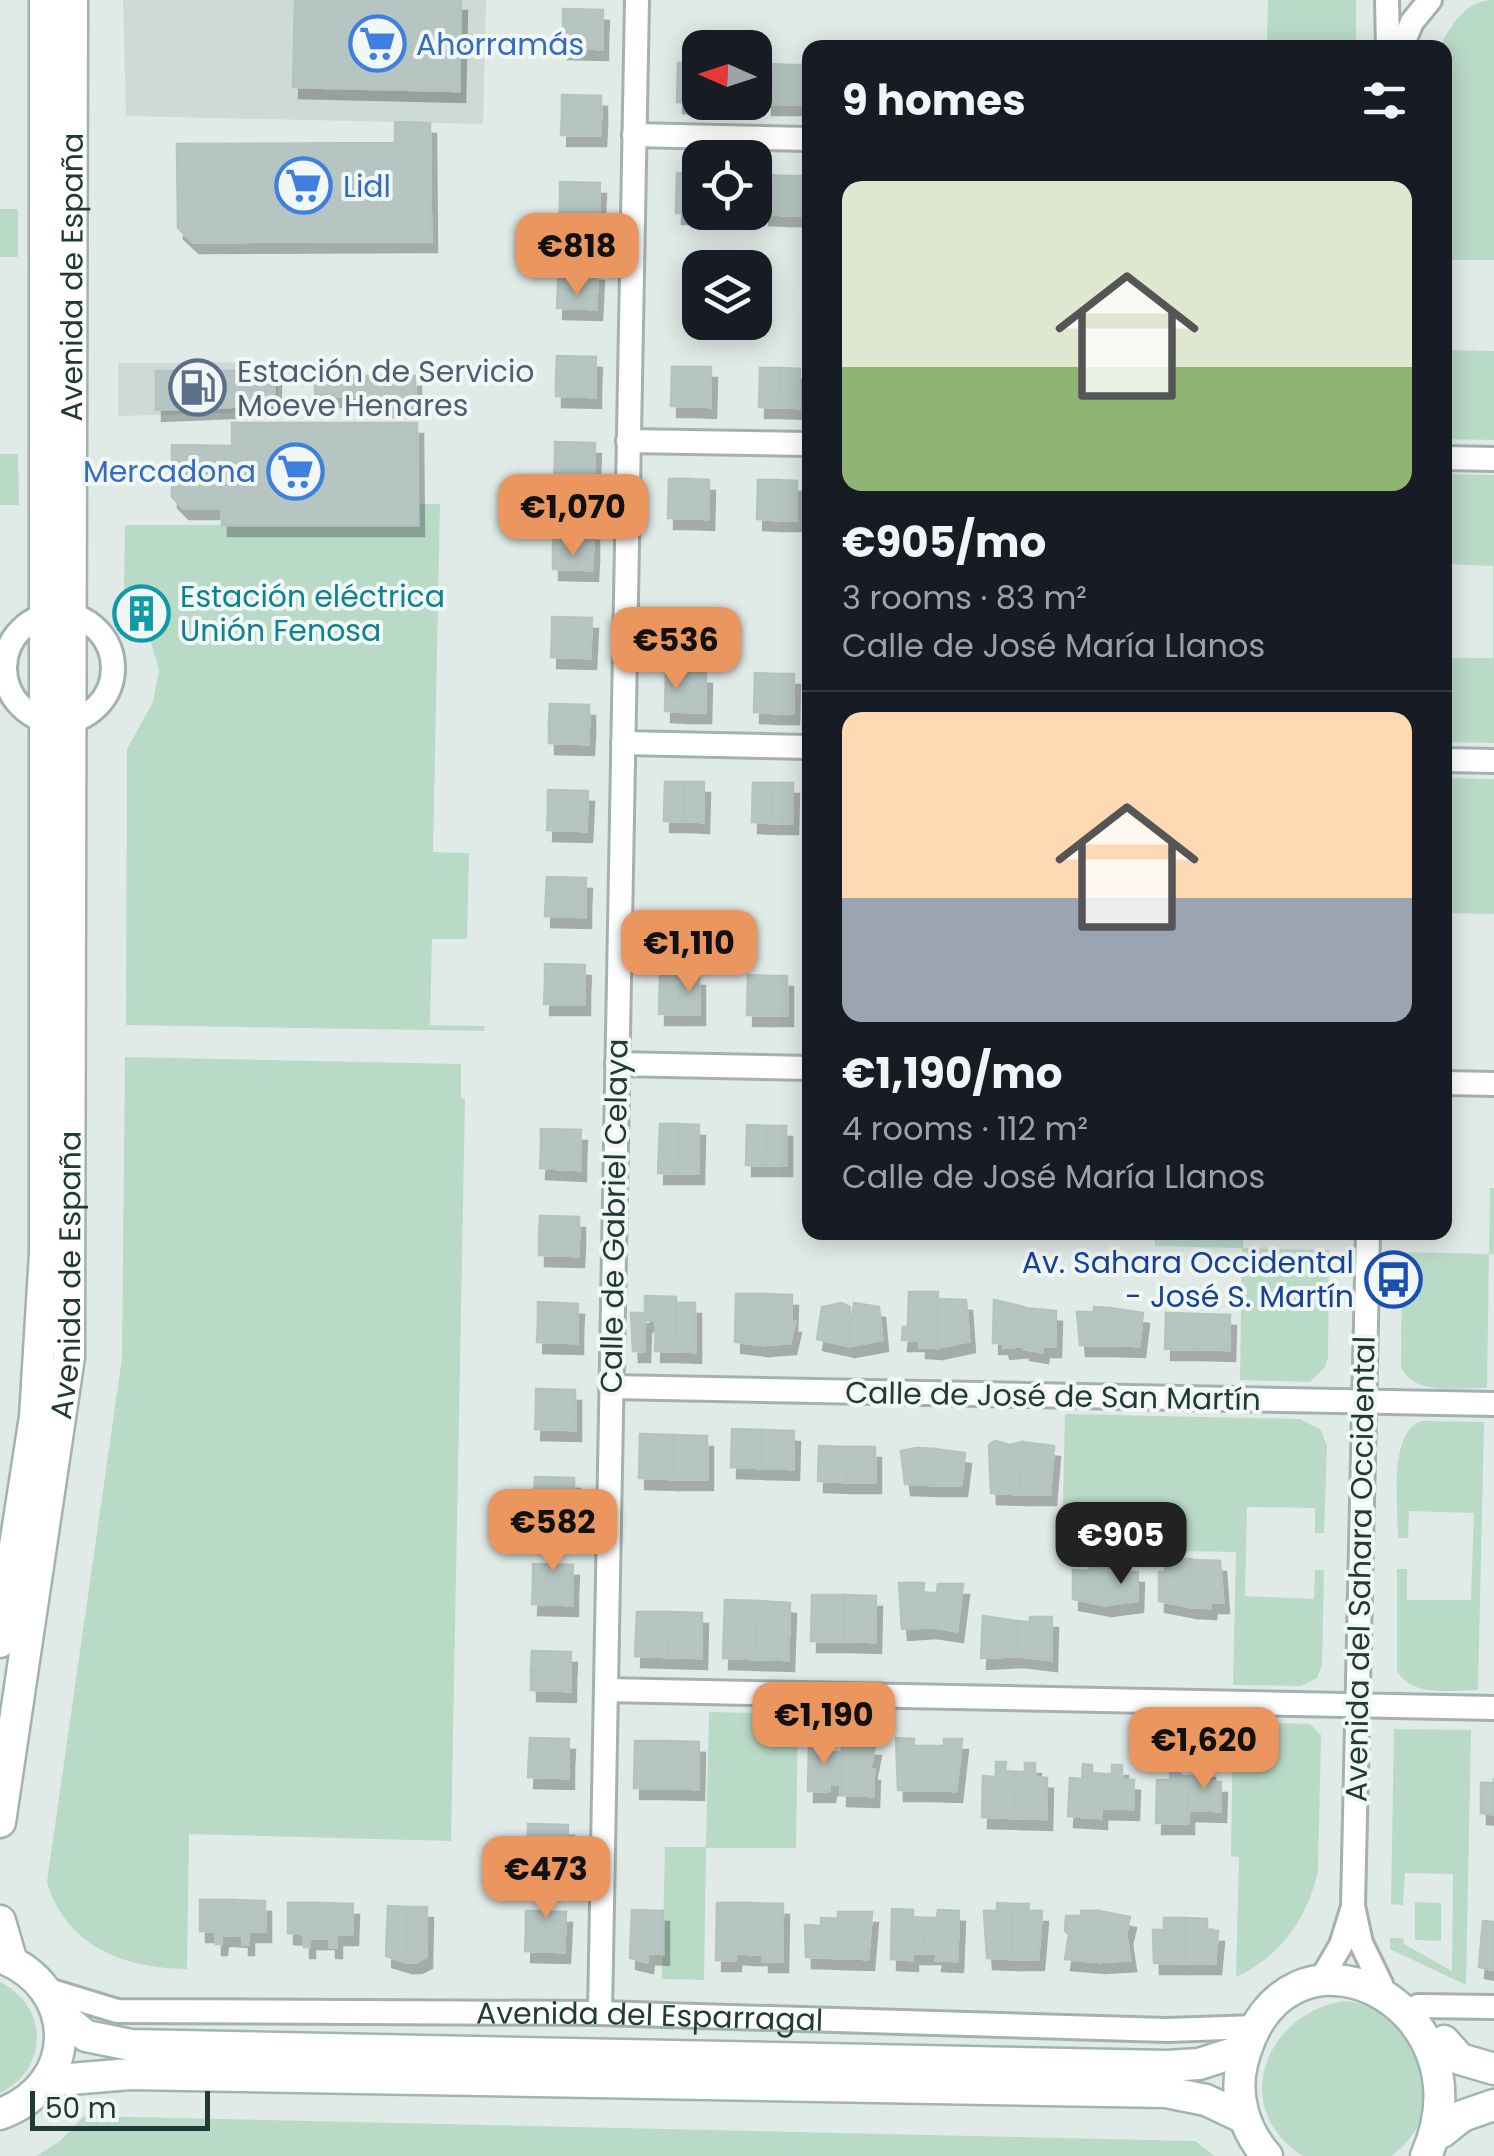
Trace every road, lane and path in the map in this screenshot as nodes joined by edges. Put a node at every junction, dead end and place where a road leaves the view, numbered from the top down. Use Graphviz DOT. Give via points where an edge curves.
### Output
graph roads {
  1 [pos="45,0"];
  2 [pos="72,0"];
  3 [pos="636,0"];
  4 [pos="1387,0"];
  5 [pos="1398,0"];
  6 [pos="1430,0"];
  7 [pos="1393,40"];
  8 [pos="1393,40"];
  9 [pos="1395,40"];
  10 [pos="634,135"];
  11 [pos="802,139"];
  12 [pos="628,440"];
  13 [pos="802,444"];
  14 [pos="1452,458"];
  15 [pos="1494,458"];
  16 [pos="36,622"];
  17 [pos="9,703"];
  18 [pos="60,722"];
  19 [pos="623,743"];
  20 [pos="802,746"];
  21 [pos="1452,760"];
  22 [pos="1494,761"];
  23 [pos="617,1064"];
  24 [pos="802,1068"];
  25 [pos="1452,1083"];
  26 [pos="1494,1084"];
  27 [pos="1368,1240"];
  28 [pos="611,1387"];
  29 [pos="1364,1402"];
  30 [pos="1494,1404"];
  31 [pos="0,1642"];
  32 [pos="606,1690"];
  33 [pos="1358,1705"];
  34 [pos="1494,1708"];
  35 [pos="0,1822"];
  36 [pos="1353,1906"];
  37 [pos="0,1921"];
  38 [pos="6,1960"];
  39 [pos="1320,1981"];
  40 [pos="1381,1984"];
  41 [pos="51,2000"];
  42 [pos="1418,2006"];
  43 [pos="1494,2007"];
  44 [pos="600,2013"];
  45 [pos="1251,2038"];
  46 [pos="1444,2041"];
  47 [pos="1494,2069"];
  48 [pos="46,2080"];
  49 [pos="1494,2105"];
  50 [pos="0,2114"];
  51 [pos="1244,2118"];
  52 [pos="1434,2144"];
  53 [pos="1267,2156"];
  1 -- 16 [label="street, Avenida de España"];
  2 -- 16 [label="street, Avenida de España"];
  3 -- 10 [label="street, Calle de Gabriel Celaya"];
  4 -- 7 [label="street"];
  5 -- 8 [label="street"];
  6 -- 9 [label="street"];
  10 -- 11 [label="street"];
  10 -- 12 [label="street, Calle de Gabriel Celaya"];
  12 -- 13 [label="street"];
  12 -- 19 [label="street, Calle de Gabriel Celaya"];
  14 -- 15 [label="street"];
  16 -- 17 [label="street, Avenida de España" via="5,658"];
  16 -- 18 [label="street, Avenida de España"];
  16 -- 18 [label="street" via="103,636 112,657 113,676 94,710"];
  17 -- 18 [label="street, Avenida de España"];
  18 -- 31 [label="street, Avenida de España" via="42,1355"];
  18 -- 35 [label="street, Avenida de España" via="68,1357"];
  19 -- 20 [label="street"];
  19 -- 23 [label="street, Calle de Gabriel Celaya"];
  21 -- 22 [label="street"];
  23 -- 24 [label="street"];
  23 -- 28 [label="street, Calle de Gabriel Celaya"];
  25 -- 26 [label="street"];
  27 -- 29 [label="street, Avenida del Sahara Occidental"];
  28 -- 29 [label="street, Calle de José de San Martín"];
  28 -- 32 [label="street, Calle de Gabriel Celaya"];
  29 -- 30 [label="street, Calle de José de San Martín"];
  29 -- 33 [label="street, Avenida del Sahara Occidental"];
  32 -- 33 [label="street"];
  32 -- 44 [label="street, Calle de Gabriel Celaya"];
  33 -- 34 [label="street"];
  33 -- 36 [label="street, Avenida del Sahara Occidental"];
  36 -- 39 [label="street, Avenida del Sahara Occidental"];
  36 -- 40 [label="street, Avenida del Sahara Occidental"];
  37 -- 38 [label="street"];
  38 -- 41 [label="street"];
  39 -- 40 [label="street"];
  39 -- 45 [label="street" via="1273,2006"];
  40 -- 42 [label="street"];
  41 -- 44 [label="street, Avenida del Esparragal" via="117,2011"];
  41 -- 45 [label="street, Avenida del Esparragal" via="86,2036 131,2045 1167,2066 1200,2064"];
  41 -- 48 [label="street" via="59,2048"];
  42 -- 43 [label="street"];
  42 -- 46 [label="street"];
  44 -- 45 [label="street, Avenida del Esparragal"];
  45 -- 51 [label="street" via="1240,2095"];
  46 -- 47 [label="street" via="1460,2058"];
  46 -- 52 [label="street" via="1452,2102"];
  48 -- 50 [label="street" via="25,2102"];
  48 -- 51 [label="street" via="130,2074 1166,2092 1206,2100"];
  49 -- 52 [label="street" via="1462,2116"];
  51 -- 53 [label="street"];
}
